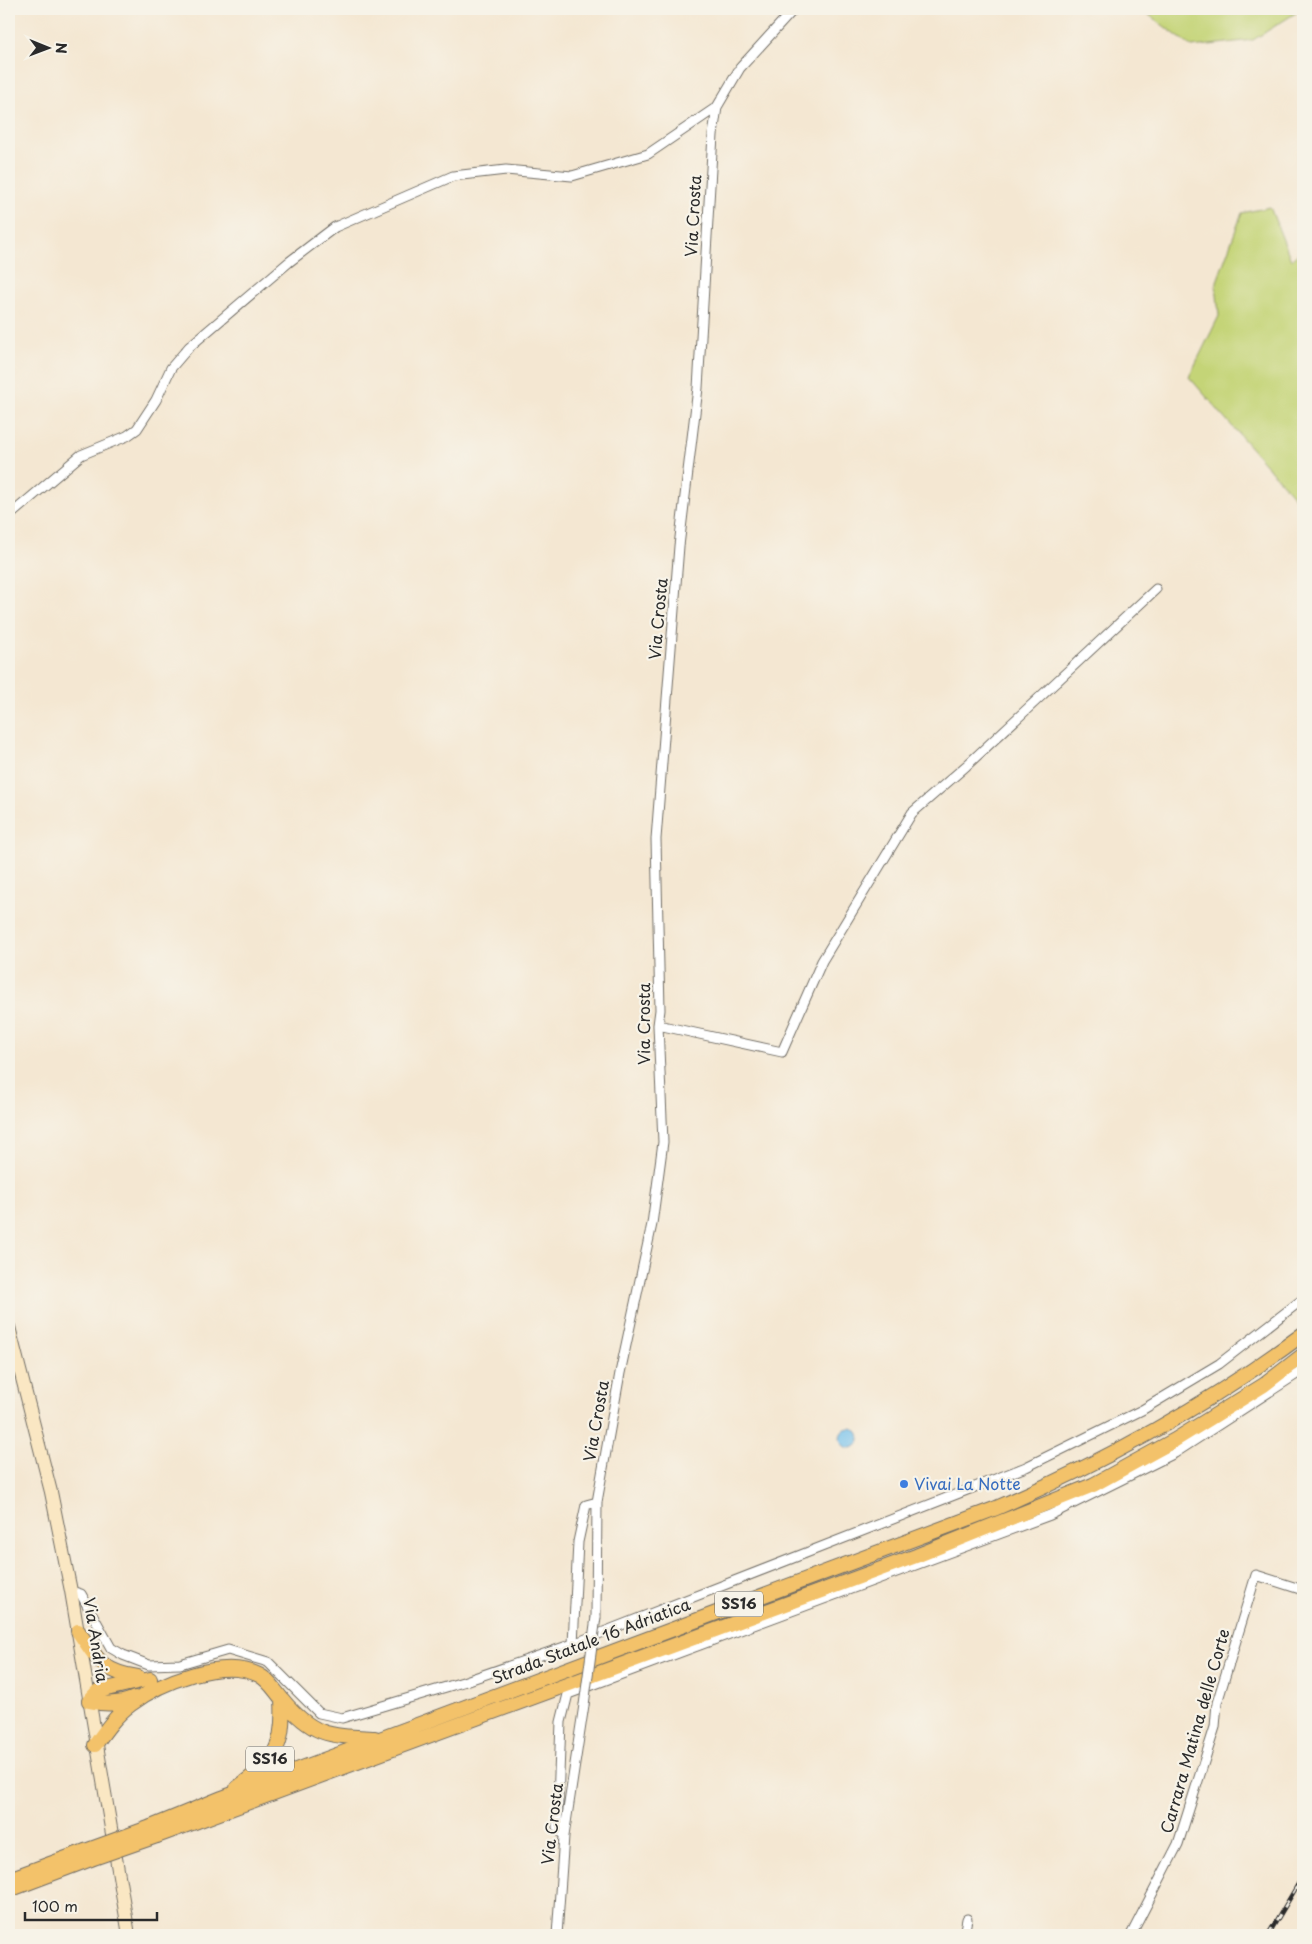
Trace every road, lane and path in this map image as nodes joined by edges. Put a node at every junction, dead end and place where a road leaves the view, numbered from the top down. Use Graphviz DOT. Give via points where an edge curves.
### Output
graph roads {
  1 [pos="794,9"];
  2 [pos="717,107"];
  3 [pos="9,516"];
  4 [pos="1156,589"];
  5 [pos="658,1026"];
  6 [pos="1303,1299"];
  7 [pos="9,1327"];
  8 [pos="1303,1334"];
  9 [pos="12,1353"];
  10 [pos="1303,1355"];
  11 [pos="1303,1370"];
  12 [pos="597,1502"];
  13 [pos="1303,1590"];
  14 [pos="71,1591"];
  15 [pos="78,1631"];
  16 [pos="573,1644"];
  17 [pos="151,1685"];
  18 [pos="282,1700"];
  19 [pos="89,1701"];
  20 [pos="381,1738"];
  21 [pos="95,1745"];
  22 [pos="222,1798"];
  23 [pos="154,1831"];
  24 [pos="564,1836"];
  25 [pos="88,1855"];
  26 [pos="9,1879"];
  27 [pos="9,1890"];
  28 [pos="967,1919"];
  29 [pos="129,1935"];
  30 [pos="556,1935"];
  31 [pos="964,1935"];
  32 [pos="1131,1935"];
  1 -- 2 [label="street" via="740,68"];
  2 -- 3 [label="street" via="648,154 572,176 506,170 453,176 335,227 189,347 171,368 137,429 81,455"];
  2 -- 5 [label="street, Via Crosta" via="698,388 679,546 656,839"];
  4 -- 5 [label="street" via="912,813 822,960 782,1052"];
  5 -- 12 [label="street, Via Crosta" via="663,1142 652,1224"];
  6 -- 16 [label="street" via="1219,1364 1142,1410 1035,1463"];
  7 -- 9 [label="main road, Via Andria"];
  8 -- 20 [label="highway, Strada Statale 16 Adriatica / SS16" via="1198,1406 1064,1479 994,1509"];
  9 -- 14 [label="main road, Via Andria" via="52,1492"];
  10 -- 23 [label="highway, Strada Statale 16 Adriatica / SS16" via="1264,1385 1093,1485 916,1556"];
  11 -- 24 [label="street" via="1175,1453 1050,1515 568,1694 561,1722 557,1827"];
  12 -- 16 [label="street" via="586,1505 578,1542"];
  12 -- 24 [label="street, Via Crosta, bridge" via="596,1616"];
  13 -- 32 [label="street, Carrara Matina delle Corte" via="1256,1575 1217,1703 1215,1727 1178,1844"];
  14 -- 15 [label="main road, Via Andria"];
  14 -- 16 [label="street" via="81,1594 111,1648 123,1656 149,1665 180,1664 228,1650 268,1662 319,1713 342,1718 463,1682"];
  15 -- 17 [label="highway" via="100,1664"];
  15 -- 19 [label="main road, Via Andria"];
  17 -- 18 [label="highway, SS16" via="219,1669 242,1669 270,1683"];
  17 -- 19 [label="highway, SS16" via="125,1702 105,1704"];
  17 -- 21 [label="highway, SS16"];
  18 -- 20 [label="highway, SS16" via="303,1722 317,1731 334,1736"];
  18 -- 22 [label="highway, SS16" via="284,1726 277,1750 263,1768"];
  19 -- 21 [label="main road, Via Andria"];
  20 -- 22 [label="highway, Strada Statale 16 Adriatica / SS16"];
  21 -- 29 [label="main road, Via Andria"];
  22 -- 23 [label="highway, Strada Statale 16 Adriatica / SS16"];
  23 -- 25 [label="highway, Strada Statale 16 Adriatica / SS16, bridge"];
  24 -- 30 [label="street, Via Crosta"];
  25 -- 26 [label="highway, Strada Statale 16 Adriatica / SS16"];
  25 -- 27 [label="highway, Strada Statale 16 Adriatica / SS16"];
  28 -- 31 [label="street"];
}
